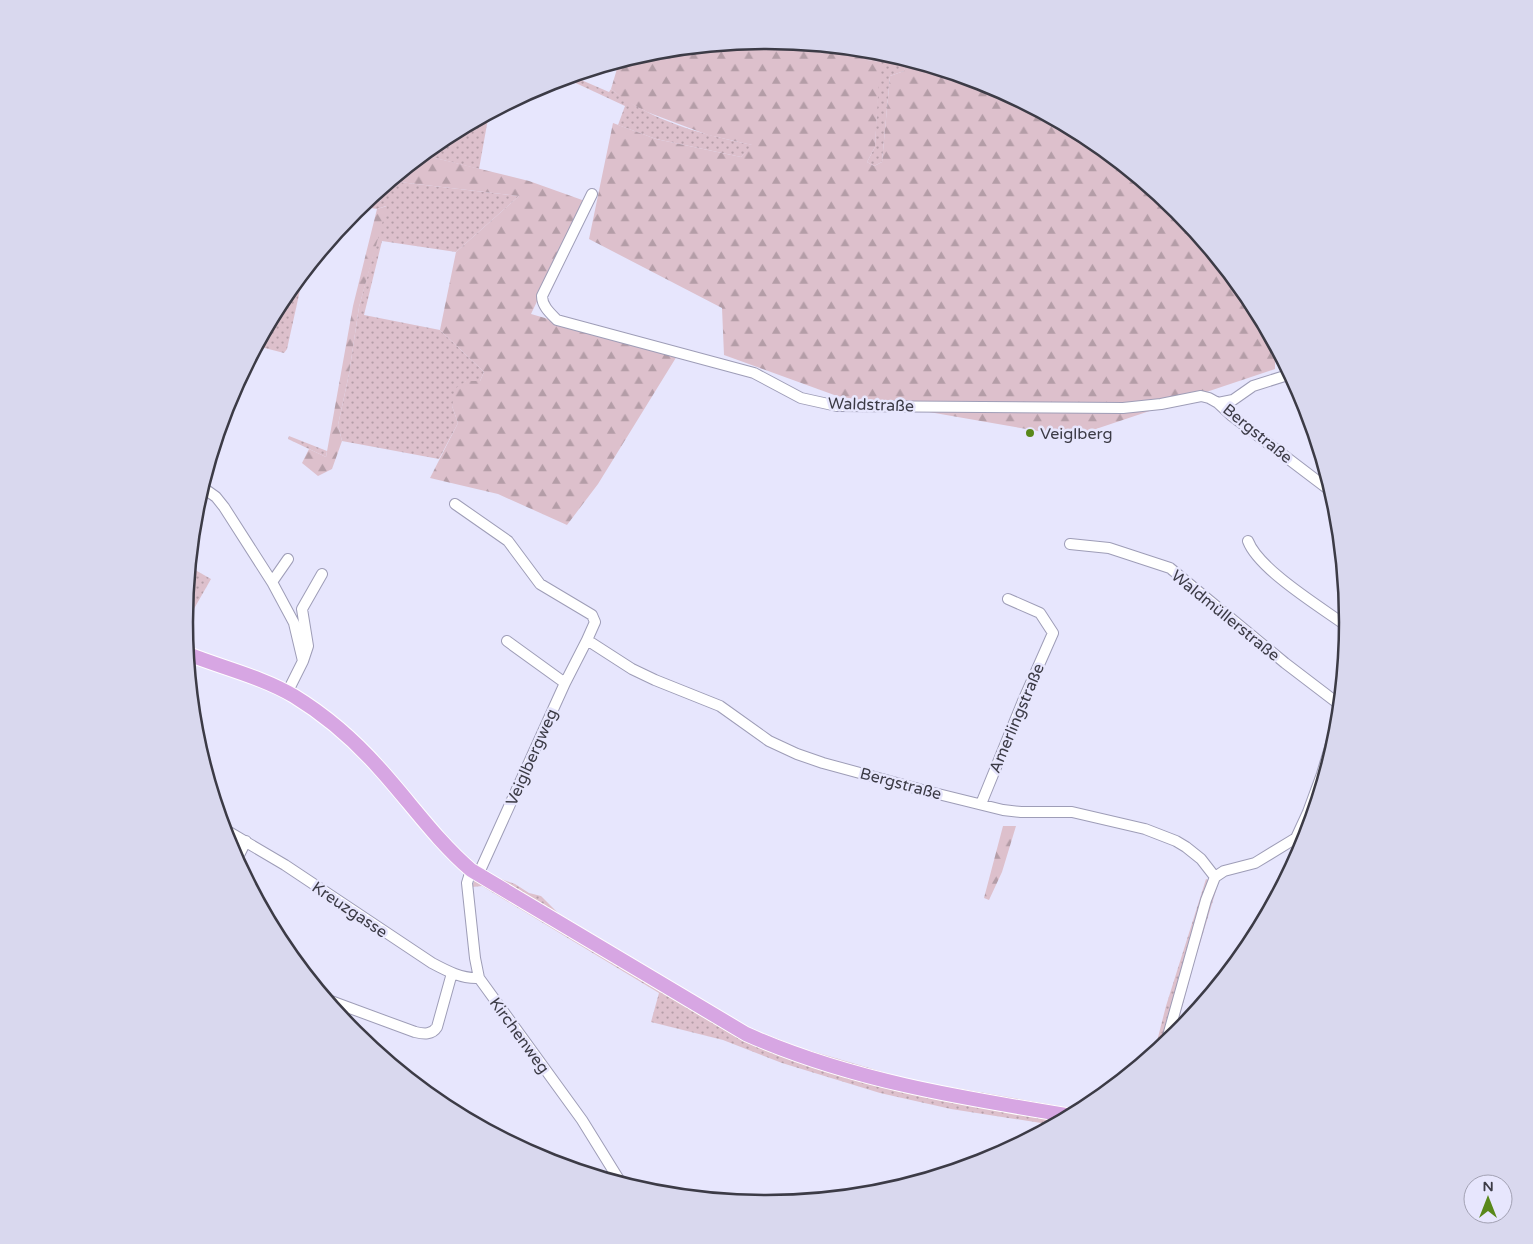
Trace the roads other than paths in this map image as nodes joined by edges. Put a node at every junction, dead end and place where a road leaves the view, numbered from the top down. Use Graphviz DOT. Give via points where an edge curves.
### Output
graph roads {
  1 [pos="592,194"];
  2 [pos="1284,376"];
  3 [pos="1218,403"];
  4 [pos="1323,485"];
  5 [pos="208,493"];
  6 [pos="455,504"];
  7 [pos="1248,542"];
  8 [pos="1070,544"];
  9 [pos="288,559"];
  10 [pos="322,574"];
  11 [pos="272,582"];
  12 [pos="1008,599"];
  13 [pos="1340,621"];
  14 [pos="587,640"];
  15 [pos="507,641"];
  16 [pos="194,656"];
  17 [pos="303,661"];
  18 [pos="565,683"];
  19 [pos="287,692"];
  20 [pos="1334,701"];
  21 [pos="981,804"];
  22 [pos="235,835"];
  23 [pos="1296,841"];
  24 [pos="246,842"];
  25 [pos="241,851"];
  26 [pos="474,873"];
  27 [pos="1216,877"];
  28 [pos="452,973"];
  29 [pos="479,978"];
  30 [pos="340,1004"];
  31 [pos="1170,1029"];
  32 [pos="1060,1114"];
  33 [pos="616,1175"];
  1 -- 3 [label="street, Waldstraße" via="542,296 542,302 557,320 754,373 801,398 837,406 1123,408 1201,396"];
  2 -- 3 [label="street, Bergstraße" via="1253,386 1233,400"];
  3 -- 4 [label="street, Bergstraße"];
  5 -- 11 [label="street" via="235,522"];
  6 -- 14 [label="street" via="508,541 540,584 592,615 595,622"];
  7 -- 13 [label="street" via="1251,551 1268,568"];
  8 -- 20 [label="street, Waldmüllerstraße" via="1109,548 1170,568"];
  9 -- 11 [label="street"];
  10 -- 17 [label="street" via="302,609 308,646"];
  11 -- 17 [label="street" via="294,623"];
  12 -- 21 [label="street, Amerlingstraße" via="1040,614 1053,633 1022,700"];
  14 -- 18 [label="street, Veiglbergweg"];
  14 -- 21 [label="street, Bergstraße" via="649,678 720,706 769,741 797,754"];
  15 -- 18 [label="street"];
  16 -- 19 [label="main road"];
  17 -- 19 [label="street"];
  18 -- 26 [label="street, Veiglbergweg"];
  19 -- 26 [label="main road" via="359,748"];
  21 -- 27 [label="street, Bergstraße" via="1014,812 1066,811 1145,829 1186,847"];
  22 -- 24 [label="street, Kreuzgasse"];
  23 -- 27 [label="street" via="1255,863 1224,871"];
  24 -- 25 [label="street"];
  24 -- 28 [label="street, Kreuzgasse" via="419,955"];
  26 -- 29 [label="street, Kirchenweg" via="467,883"];
  26 -- 32 [label="main road" via="746,1034 778,1048 898,1084"];
  27 -- 31 [label="street" via="1206,900"];
  28 -- 29 [label="street, Kreuzgasse"];
  28 -- 30 [label="street" via="437,1027 432,1033 415,1032"];
  29 -- 33 [label="street, Kirchenweg" via="582,1120"];
}
